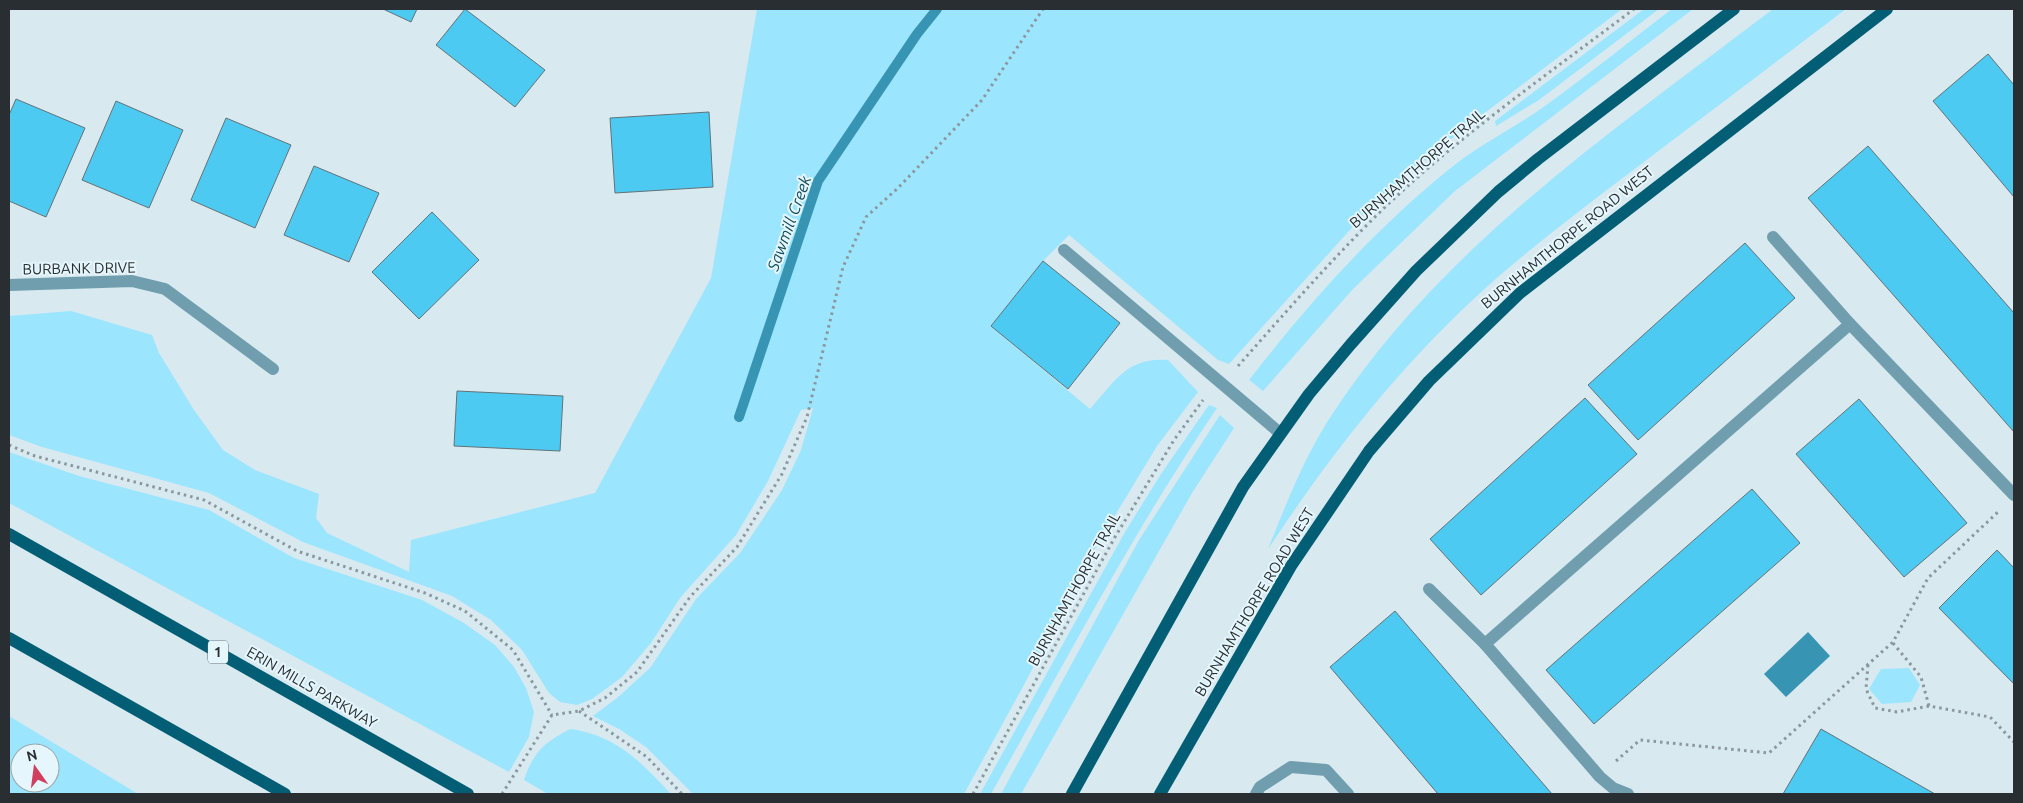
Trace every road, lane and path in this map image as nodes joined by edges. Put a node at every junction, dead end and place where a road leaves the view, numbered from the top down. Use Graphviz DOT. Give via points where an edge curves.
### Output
graph roads {
  1 [pos="1043,9"];
  2 [pos="1634,9"];
  3 [pos="1734,9"];
  4 [pos="1887,9"];
  5 [pos="1773,236"];
  6 [pos="1064,250"];
  7 [pos="9,285"];
  8 [pos="1850,324"];
  9 [pos="1238,367"];
  10 [pos="273,369"];
  11 [pos="1202,400"];
  12 [pos="1280,433"];
  13 [pos="9,445"];
  14 [pos="2014,494"];
  15 [pos="2000,510"];
  16 [pos="9,534"];
  17 [pos="1429,588"];
  18 [pos="9,638"];
  19 [pos="1893,642"];
  20 [pos="1485,644"];
  21 [pos="1868,664"];
  22 [pos="1929,706"];
  23 [pos="579,712"];
  24 [pos="552,715"];
  25 [pos="2014,742"];
  26 [pos="1600,777"];
  27 [pos="286,794"];
  28 [pos="468,794"];
  29 [pos="502,794"];
  30 [pos="682,794"];
  31 [pos="973,794"];
  32 [pos="1072,794"];
  33 [pos="1160,794"];
  34 [pos="1256,794"];
  35 [pos="1348,794"];
  36 [pos="1628,794"];
  1 -- 23 [label="path" via="982,100 866,217 843,267 807,417 782,474 736,547 690,597 637,672 605,698"];
  2 -- 9 [label="path, BURNHAMTHORPE TRAIL" via="1465,137 1384,209 1305,290"];
  3 -- 12 [label="main road" via="1538,159 1479,210 1382,308"];
  4 -- 33 [label="main road, BURNHAMTHORPE ROAD WEST" via="1527,287 1429,381 1369,451 1291,566"];
  5 -- 8 [label="street"];
  6 -- 12 [label="street"];
  7 -- 10 [label="street, BURBANK DRIVE" via="132,281 165,289"];
  8 -- 14 [label="street"];
  8 -- 20 [label="street"];
  11 -- 31 [label="path, BURNHAMTHORPE TRAIL" via="1115,537"];
  12 -- 32 [label="main road" via="1223,520"];
  13 -- 24 [label="path" via="35,456 204,500 297,551 425,593 465,611 513,650"];
  15 -- 19 [label="path" via="1928,578"];
  16 -- 28 [label="main road, ERIN MILLS PARKWAY / 1"];
  17 -- 20 [label="street"];
  18 -- 27 [label="main road"];
  19 -- 21 [label="path"];
  19 -- 22 [label="path" via="1922,677"];
  20 -- 26 [label="street"];
  21 -- 22 [label="path" via="1866,690 1875,708 1897,712"];
  21 -- 26 [label="path" via="1769,753 1640,740"];
  22 -- 25 [label="path" via="1990,717"];
  23 -- 24 [label="path"];
  23 -- 30 [label="path" via="647,757"];
  24 -- 29 [label="path"];
  26 -- 36 [label="street" via="1613,788"];
  34 -- 35 [label="street" via="1260,787 1291,767 1326,770"];
}
